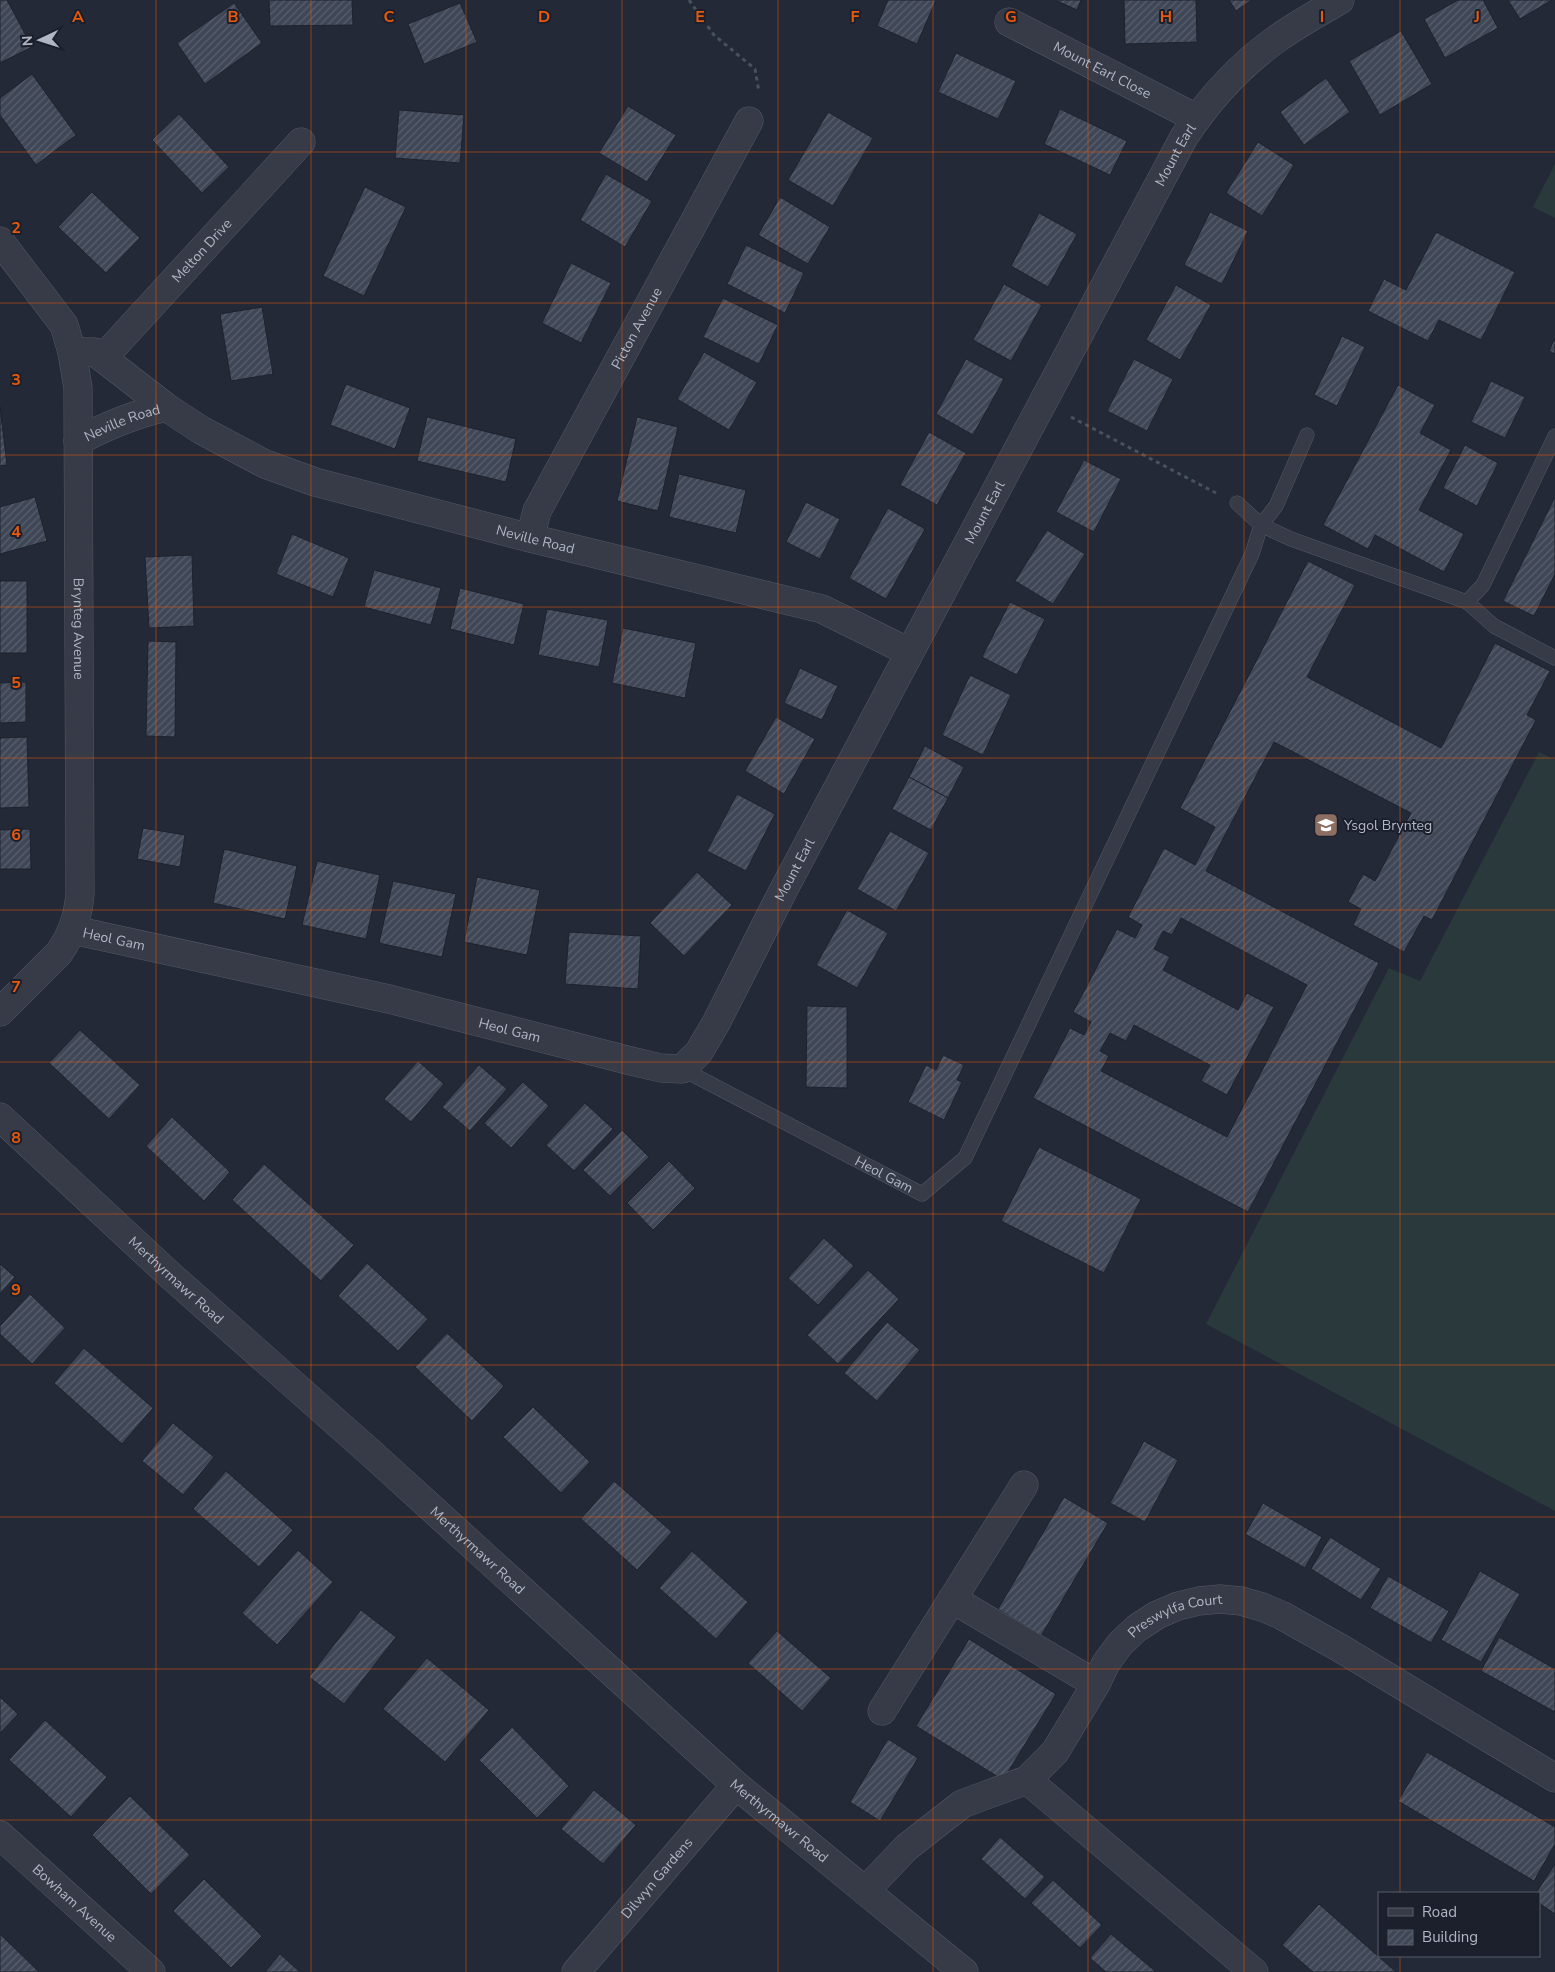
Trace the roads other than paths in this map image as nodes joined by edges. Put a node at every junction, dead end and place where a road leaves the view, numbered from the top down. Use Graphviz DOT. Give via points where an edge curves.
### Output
graph roads {
  1 [pos="1340,0"];
  2 [pos="1009,22"];
  3 [pos="1196,118"];
  4 [pos="749,121"];
  5 [pos="301,142"];
  6 [pos="0,241"];
  7 [pos="72,352"];
  8 [pos="103,358"];
  9 [pos="166,408"];
  10 [pos="1307,434"];
  11 [pos="1555,436"];
  12 [pos="78,441"];
  13 [pos="1237,503"];
  14 [pos="1261,525"];
  15 [pos="530,538"];
  16 [pos="1467,602"];
  17 [pos="909,652"];
  18 [pos="1555,658"];
  19 [pos="73,930"];
  20 [pos="0,1012"];
  21 [pos="682,1069"];
  22 [pos="0,1117"];
  23 [pos="1024,1485"];
  24 [pos="952,1599"];
  25 [pos="1096,1684"];
  26 [pos="882,1711"];
  27 [pos="1555,1778"];
  28 [pos="1027,1780"];
  29 [pos="736,1785"];
  30 [pos="0,1835"];
  31 [pos="865,1890"];
  32 [pos="151,1972"];
  33 [pos="576,1972"];
  34 [pos="964,1972"];
  35 [pos="1254,1972"];
  1 -- 3 [label="street, Mount Earl" via="1256,55 1233,75"];
  2 -- 3 [label="street, Mount Earl Close"];
  3 -- 17 [label="street, Mount Earl" via="1172,157"];
  4 -- 15 [label="street, Picton Avenue" via="537,511"];
  5 -- 8 [label="street, Melton Drive"];
  6 -- 7 [label="street, Brynteg Avenue" via="64,325"];
  7 -- 8 [label="street, Neville Road" via="95,352"];
  7 -- 12 [label="street, Brynteg Avenue" via="78,388"];
  8 -- 9 [label="street, Neville Road"];
  9 -- 12 [label="street, Neville Road" via="106,426"];
  9 -- 15 [label="street, Neville Road" via="265,464 315,482"];
  10 -- 14 [label="lane" via="1276,506"];
  11 -- 16 [label="lane" via="1483,586"];
  12 -- 19 [label="street, Brynteg Avenue" via="80,894"];
  13 -- 14 [label="lane"];
  14 -- 16 [label="lane" via="1291,539"];
  14 -- 21 [label="lane, Heol Gam" via="1252,554 965,1158 922,1194"];
  15 -- 17 [label="street, Neville Road" via="822,609"];
  16 -- 18 [label="lane" via="1494,626"];
  17 -- 21 [label="street, Mount Earl" via="716,1023 699,1052"];
  19 -- 20 [label="street, Brynteg Avenue" via="59,953"];
  19 -- 21 [label="street, Heol Gam" via="389,999 639,1063"];
  22 -- 29 [label="street, Merthyrmawr Road" via="171,1276"];
  23 -- 24 [label="street"];
  24 -- 25 [label="street"];
  24 -- 26 [label="street"];
  25 -- 27 [label="street, Preswylfa Court" via="1120,1644 1157,1615 1199,1601 1241,1601 1281,1615 1340,1648"];
  25 -- 28 [label="street, Preswylfa Court" via="1055,1752"];
  28 -- 31 [label="street, Preswylfa Court" via="962,1804 907,1848"];
  28 -- 35 [label="street"];
  29 -- 31 [label="street, Merthyrmawr Road"];
  29 -- 33 [label="street, Dilwyn Gardens"];
  30 -- 32 [label="street, Bowham Avenue"];
  31 -- 34 [label="street, Merthyrmawr Road"];
}
